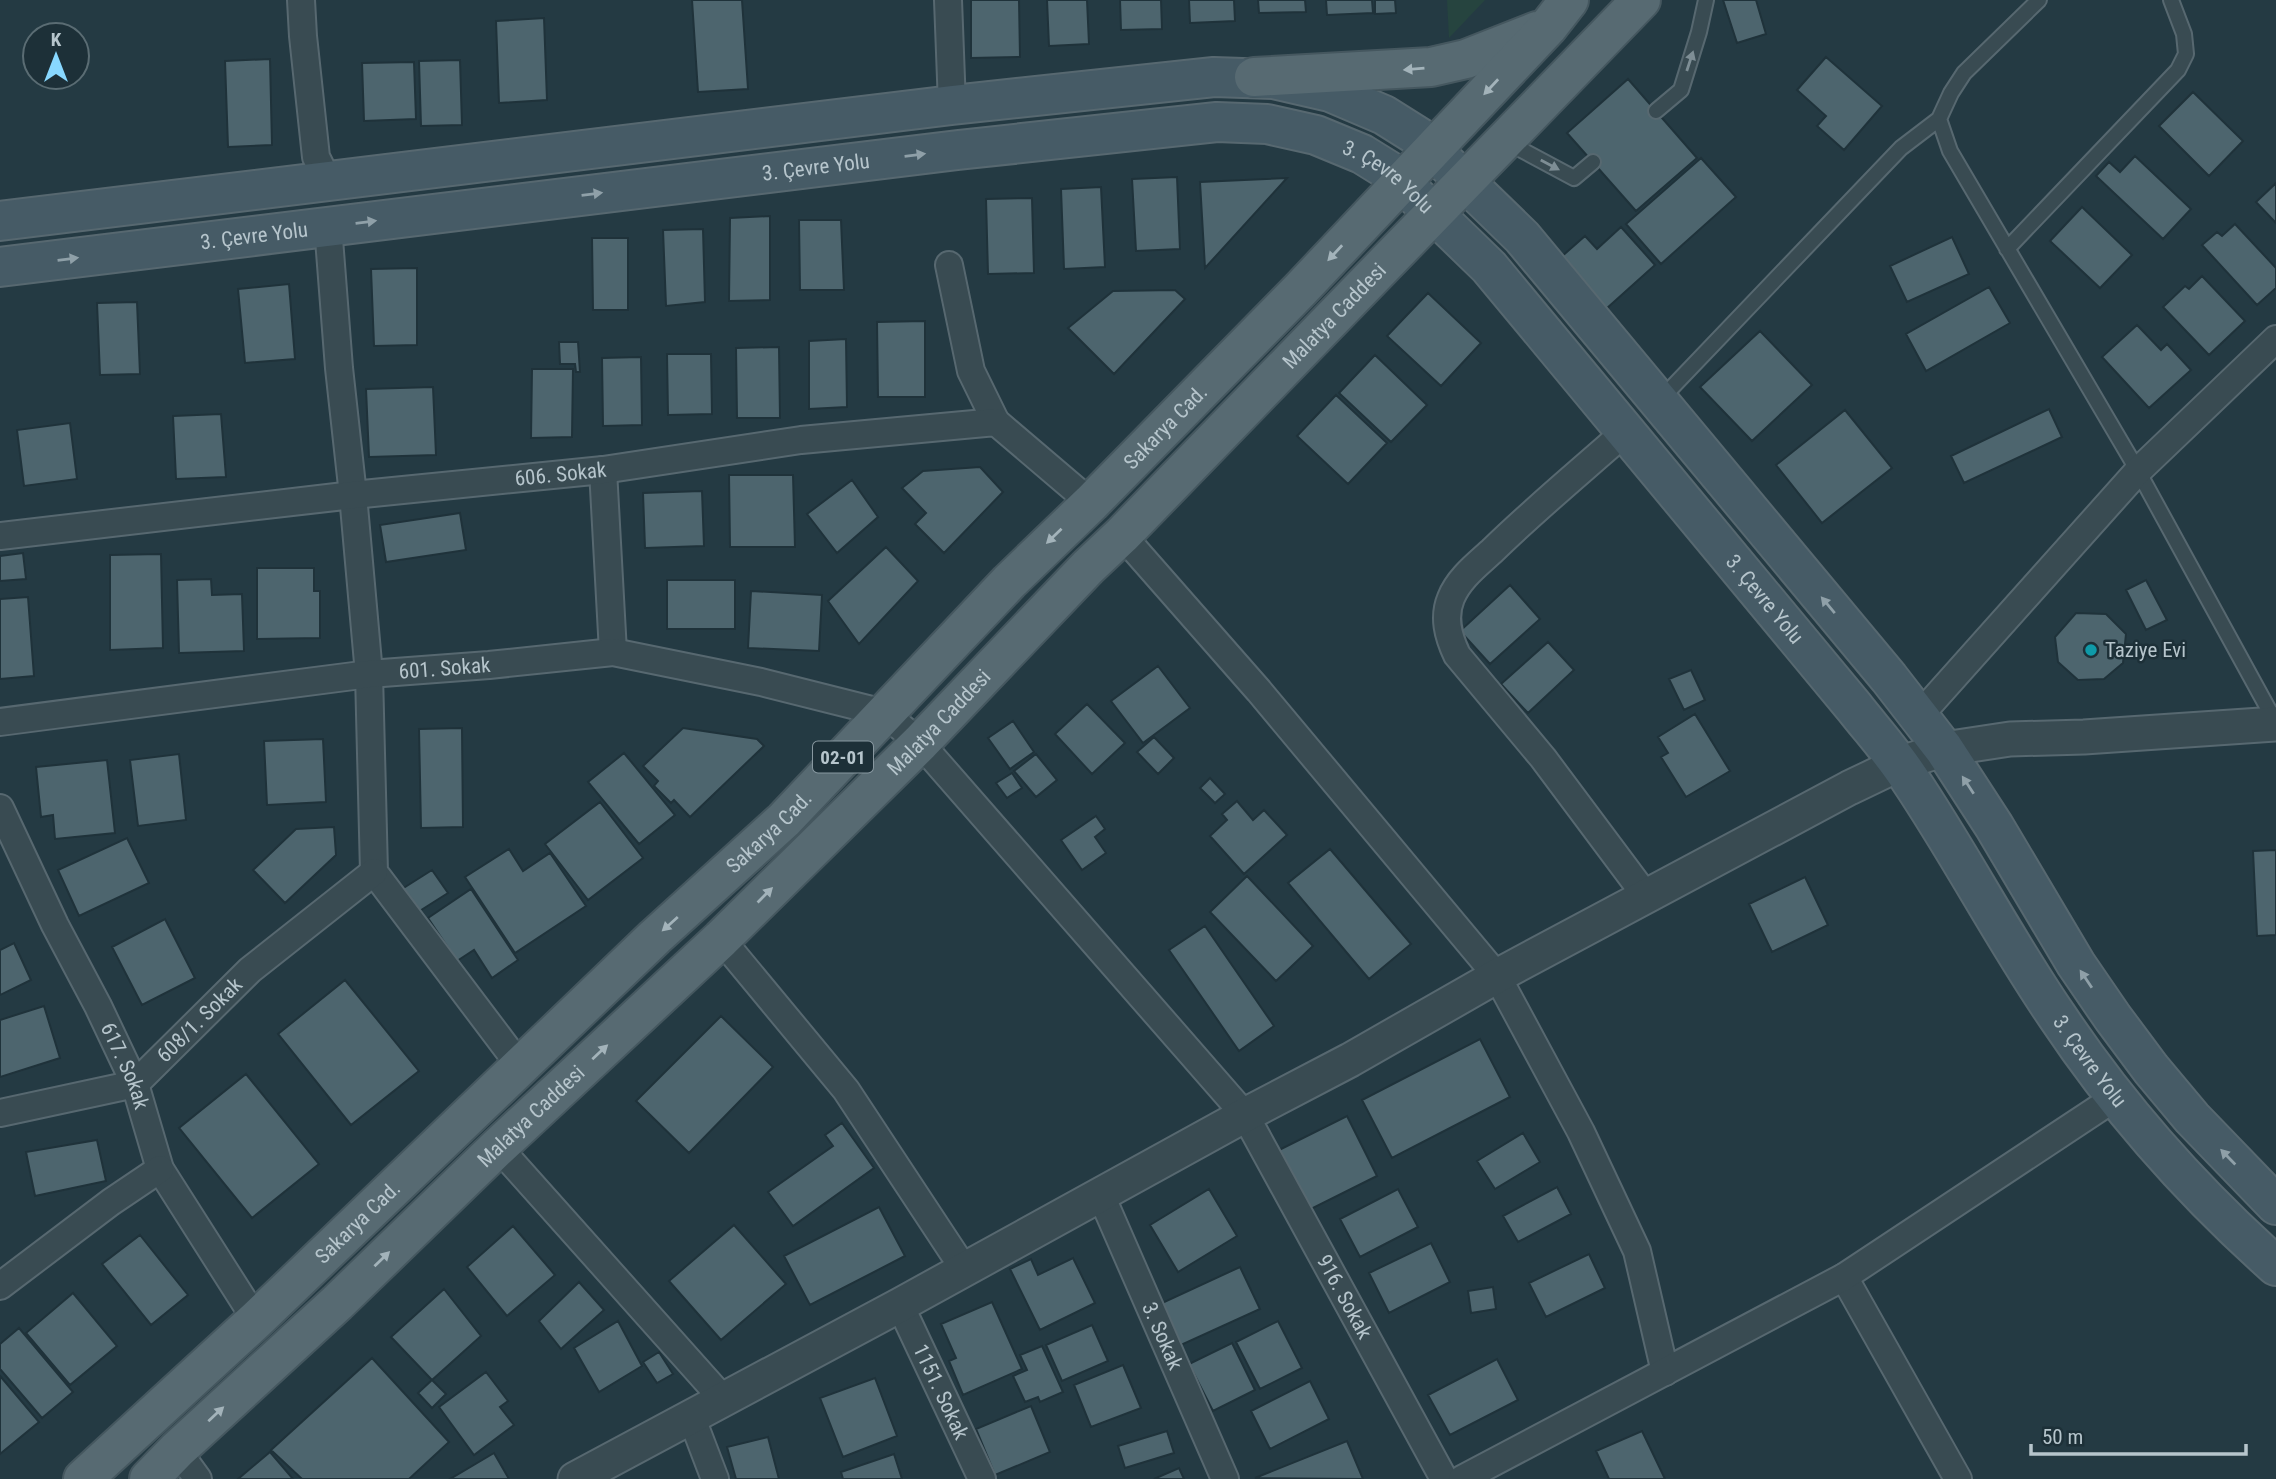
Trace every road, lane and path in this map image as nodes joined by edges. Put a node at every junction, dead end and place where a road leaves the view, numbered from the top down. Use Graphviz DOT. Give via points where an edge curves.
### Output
graph roads {
  1 [pos="302,0"];
  2 [pos="948,0"];
  3 [pos="1641,0"];
  4 [pos="1706,0"];
  5 [pos="2039,0"];
  6 [pos="2171,0"];
  7 [pos="1559,13"];
  8 [pos="1254,77"];
  9 [pos="952,105"];
  10 [pos="1656,111"];
  11 [pos="1939,119"];
  12 [pos="1504,140"];
  13 [pos="1432,150"];
  14 [pos="1593,162"];
  15 [pos="328,181"];
  16 [pos="1464,181"];
  17 [pos="1401,182"];
  18 [pos="1433,214"];
  19 [pos="0,221"];
  20 [pos="328,226"];
  21 [pos="2007,249"];
  22 [pos="949,265"];
  23 [pos="0,267"];
  24 [pos="2276,339"];
  25 [pos="1659,401"];
  26 [pos="996,422"];
  27 [pos="1625,432"];
  28 [pos="603,470"];
  29 [pos="2138,471"];
  30 [pos="353,495"];
  31 [pos="1091,503"];
  32 [pos="1122,535"];
  33 [pos="0,536"];
  34 [pos="612,652"];
  35 [pos="369,674"];
  36 [pos="884,713"];
  37 [pos="1919,716"];
  38 [pos="0,723"];
  39 [pos="2276,724"];
  40 [pos="920,743"];
  41 [pos="1944,749"];
  42 [pos="1899,765"];
  43 [pos="0,808"];
  44 [pos="374,872"];
  45 [pos="1646,896"];
  46 [pos="721,939"];
  47 [pos="1497,976"];
  48 [pos="521,1067"];
  49 [pos="135,1084"];
  50 [pos="2116,1097"];
  51 [pos="0,1113"];
  52 [pos="1245,1115"];
  53 [pos="498,1147"];
  54 [pos="160,1169"];
  55 [pos="1100,1193"];
  56 [pos="2276,1205"];
  57 [pos="2276,1266"];
  58 [pos="964,1269"];
  59 [pos="1844,1277"];
  60 [pos="0,1286"];
  61 [pos="900,1304"];
  62 [pos="256,1320"];
  63 [pos="1665,1372"];
  64 [pos="723,1399"];
  65 [pos="691,1416"];
  66 [pos="188,1465"];
  67 [pos="83,1479"];
  68 [pos="149,1479"];
  69 [pos="575,1479"];
  70 [pos="715,1479"];
  71 [pos="982,1479"];
  72 [pos="1225,1479"];
  73 [pos="1444,1479"];
  74 [pos="1462,1479"];
  75 [pos="1958,1479"];
  1 -- 15 [label="street" via="316,157"];
  2 -- 9 [label="street"];
  3 -- 12 [label="main road, Malatya Caddesi"];
  10 -- 4 [label="lane, one-way" via="1681,90"];
  5 -- 11 [label="lane" via="1964,73"];
  6 -- 21 [label="lane" via="2186,54 2178,70"];
  7 -- 8 [label="main road, one-way" via="1466,59 1431,67"];
  7 -- 13 [label="main road, Sakarya Cad. / 02-01, one-way"];
  8 -- 9 [label="main road, 3. Çevre Yolu" via="1214,77"];
  8 -- 13 [label="main road, 3. Çevre Yolu" via="1302,84 1348,98 1401,125"];
  9 -- 15 [label="main road, 3. Çevre Yolu"];
  11 -- 21 [label="lane" via="1950,151"];
  11 -- 25 [label="lane" via="1901,148"];
  12 -- 14 [label="lane, one-way" via="1574,178"];
  12 -- 16 [label="main road, Malatya Caddesi"];
  13 -- 16 [label="main road, 3. Çevre Yolu"];
  13 -- 17 [label="main road, Sakarya Cad. / 02-01"];
  15 -- 19 [label="main road, 3. Çevre Yolu"];
  16 -- 18 [label="main road, Malatya Caddesi"];
  16 -- 25 [label="main road, 3. Çevre Yolu" via="1522,237"];
  17 -- 18 [label="main road, 3. Çevre Yolu"];
  20 -- 17 [label="main road, 3. Çevre Yolu, one-way" via="1217,122 1267,124 1316,135 1362,154"];
  17 -- 31 [label="main road, Sakarya Cad. / 02-01, one-way"];
  18 -- 27 [label="main road, 3. Çevre Yolu" via="1489,267"];
  18 -- 32 [label="main road, Malatya Caddesi"];
  23 -- 20 [label="main road, 3. Çevre Yolu, one-way"];
  20 -- 30 [label="street"];
  21 -- 29 [label="lane"];
  22 -- 26 [label="street" via="971,371"];
  24 -- 29 [label="street"];
  37 -- 25 [label="main road, 3. Çevre Yolu, one-way"];
  26 -- 28 [label="street, 606. Sokak" via="801,440"];
  26 -- 31 [label="street"];
  27 -- 42 [label="main road, 3. Çevre Yolu"];
  27 -- 45 [label="street" via="1458,583 1447,619 1448,636 1457,654 1543,758"];
  28 -- 30 [label="street, 606. Sokak"];
  28 -- 34 [label="street"];
  29 -- 37 [label="street"];
  29 -- 39 [label="lane"];
  30 -- 33 [label="street, 606. Sokak"];
  30 -- 35 [label="street"];
  31 -- 36 [label="main road, Sakarya Cad. / 02-01, one-way"];
  32 -- 40 [label="main road, Malatya Caddesi"];
  32 -- 47 [label="street"];
  34 -- 35 [label="street, 601. Sokak"];
  34 -- 36 [label="street, 601. Sokak"];
  35 -- 38 [label="street, 601. Sokak"];
  35 -- 44 [label="street"];
  36 -- 40 [label="street, 916. Sokak"];
  36 -- 48 [label="main road, Sakarya Cad. / 02-01, one-way" via="784,820"];
  37 -- 41 [label="main road, 3. Çevre Yolu"];
  39 -- 41 [label="street" via="2010,739"];
  46 -- 40 [label="main road, Malatya Caddesi, one-way"];
  40 -- 52 [label="street, 916. Sokak"];
  41 -- 42 [label="street"];
  56 -- 41 [label="main road, 3. Çevre Yolu, one-way" via="2192,1118 2113,1018"];
  42 -- 45 [label="street"];
  42 -- 50 [label="main road, 3. Çevre Yolu" via="2051,1008"];
  43 -- 49 [label="street, 617. Sokak"];
  44 -- 48 [label="street"];
  44 -- 49 [label="street, 608/1. Sokak" via="250,970"];
  45 -- 47 [label="street"];
  53 -- 46 [label="main road, Malatya Caddesi, one-way"];
  46 -- 58 [label="street" via="846,1090"];
  47 -- 52 [label="street"];
  47 -- 63 [label="street" via="1581,1132 1637,1251"];
  48 -- 62 [label="main road, Sakarya Cad. / 02-01"];
  49 -- 51 [label="street"];
  49 -- 54 [label="street, 617. Sokak"];
  50 -- 57 [label="main road, 3. Çevre Yolu" via="2195,1188"];
  50 -- 59 [label="street"];
  52 -- 55 [label="street"];
  52 -- 73 [label="street, 916. Sokak"];
  53 -- 64 [label="street"];
  66 -- 53 [label="main road, Malatya Caddesi, one-way" via="337,1303"];
  54 -- 60 [label="street"];
  54 -- 62 [label="street, 617. Sokak"];
  55 -- 58 [label="street"];
  55 -- 72 [label="street, 3. Sokak"];
  58 -- 61 [label="street"];
  59 -- 63 [label="street"];
  59 -- 75 [label="street"];
  61 -- 64 [label="street"];
  61 -- 71 [label="street, 1151. Sokak"];
  62 -- 67 [label="main road, Sakarya Cad. / 02-01"];
  63 -- 74 [label="street"];
  64 -- 65 [label="street"];
  65 -- 69 [label="street"];
  65 -- 70 [label="street"];
  66 -- 68 [label="main road, Malatya Caddesi"];
}
